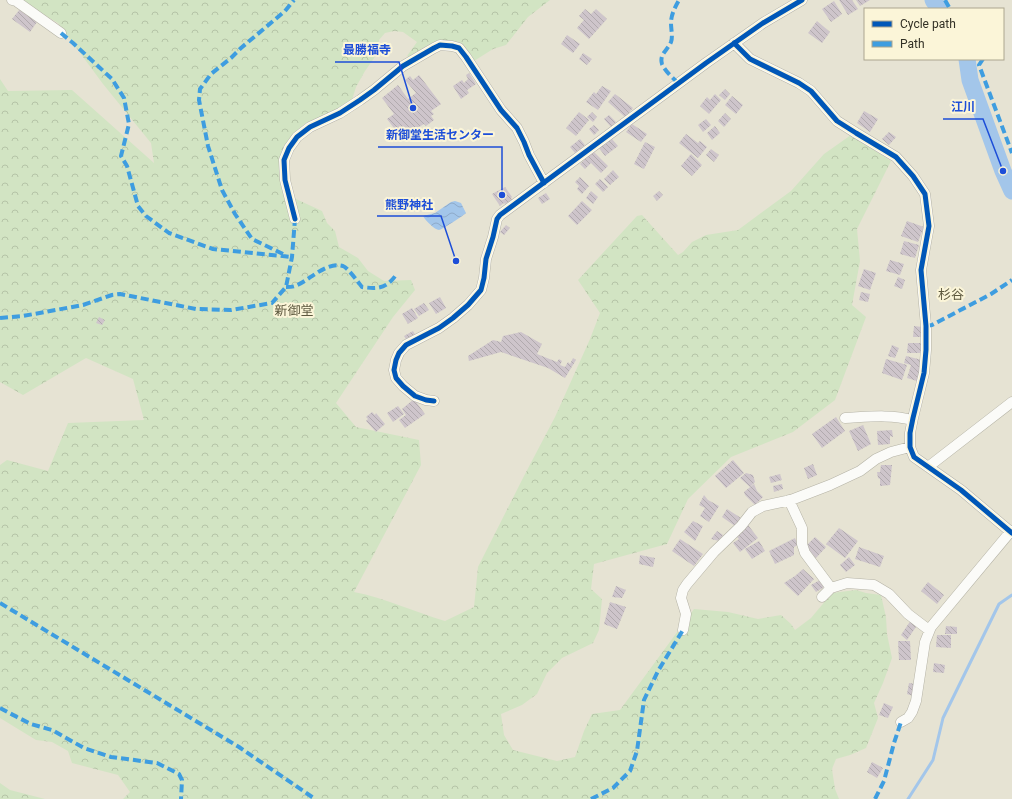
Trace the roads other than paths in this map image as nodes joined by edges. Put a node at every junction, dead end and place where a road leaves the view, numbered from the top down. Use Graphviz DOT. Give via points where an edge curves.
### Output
graph roads {
  1 [pos="12,0"];
  2 [pos="802,0"];
  3 [pos="61,32"];
  4 [pos="734,43"];
  5 [pos="544,184"];
  6 [pos="295,219"];
  7 [pos="434,401"];
  8 [pos="1012,402"];
  9 [pos="845,418"];
  10 [pos="912,420"];
  11 [pos="910,447"];
  12 [pos="928,467"];
  13 [pos="789,500"];
  14 [pos="1011,532"];
  15 [pos="831,588"];
  16 [pos="822,597"];
  17 [pos="683,630"];
  18 [pos="929,630"];
  19 [pos="901,722"];
  1 -- 3 [label="street"];
  2 -- 4 [label="street"];
  4 -- 5 [label="street"];
  4 -- 10 [label="street" via="750,59 812,91 837,120 896,157 925,194 929,226 921,270 926,350 924,373"];
  5 -- 6 [label="street" via="517,128 501,110 466,57 459,48 440,45 403,66 340,113 310,127 297,137 284,160 285,180"];
  5 -- 7 [label="street" via="497,219 481,290 454,318 406,345 399,353 394,370 396,378 415,396"];
  8 -- 12 [label="street"];
  9 -- 10 [label="street" via="882,416"];
  10 -- 11 [label="street"];
  11 -- 12 [label="street" via="914,457"];
  11 -- 13 [label="street" via="891,452 860,471"];
  12 -- 14 [label="street" via="961,490"];
  13 -- 15 [label="street" via="802,528 805,553"];
  13 -- 17 [label="street" via="763,506 752,512 687,584 681,598 686,614"];
  14 -- 18 [label="street"];
  15 -- 16 [label="street"];
  15 -- 18 [label="street" via="847,584 874,585 889,594 908,614"];
  18 -- 19 [label="street" via="916,700 908,718"];
}
